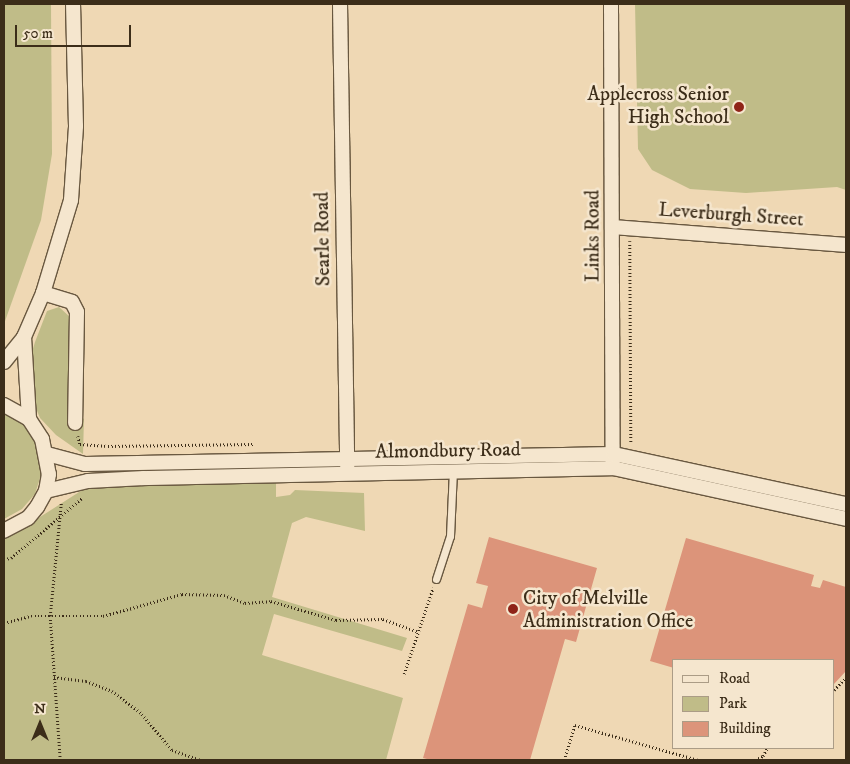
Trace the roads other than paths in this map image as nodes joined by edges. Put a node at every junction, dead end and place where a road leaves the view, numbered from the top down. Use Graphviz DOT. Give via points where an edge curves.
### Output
graph roads {
  1 [pos="73,4"];
  2 [pos="340,4"];
  3 [pos="611,4"];
  4 [pos="613,227"];
  5 [pos="846,245"];
  6 [pos="43,293"];
  7 [pos="24,336"];
  8 [pos="4,362"];
  9 [pos="4,405"];
  10 [pos="29,419"];
  11 [pos="75,423"];
  12 [pos="47,454"];
  13 [pos="614,454"];
  14 [pos="453,456"];
  15 [pos="347,466"];
  16 [pos="613,468"];
  17 [pos="453,471"];
  18 [pos="46,491"];
  19 [pos="846,504"];
  20 [pos="846,518"];
  21 [pos="4,531"];
  22 [pos="436,579"];
  1 -- 6 [label="street" via="74,174 66,220"];
  2 -- 15 [label="street, Searle Road"];
  3 -- 4 [label="street, Links Road"];
  4 -- 5 [label="street, Leverburgh Street"];
  4 -- 13 [label="street, Links Road"];
  6 -- 7 [label="street"];
  6 -- 11 [label="street" via="72,302 77,312"];
  7 -- 8 [label="street"];
  7 -- 10 [label="street"];
  9 -- 10 [label="street"];
  10 -- 12 [label="street"];
  12 -- 15 [label="street, Almondbury Road" via="85,464"];
  12 -- 18 [label="street"];
  13 -- 14 [label="street, Almondbury Road"];
  13 -- 16 [label="street, Links Road"];
  13 -- 19 [label="street, Almondbury Road"];
  14 -- 15 [label="street, Almondbury Road"];
  14 -- 17 [label="lane"];
  15 -- 17 [label="street, Almondbury Road"];
  15 -- 18 [label="street, Almondbury Road" via="88,481"];
  16 -- 17 [label="street, Almondbury Road"];
  16 -- 20 [label="street, Almondbury Road"];
  17 -- 22 [label="lane" via="450,536"];
  18 -- 21 [label="street" via="28,518"];
}
